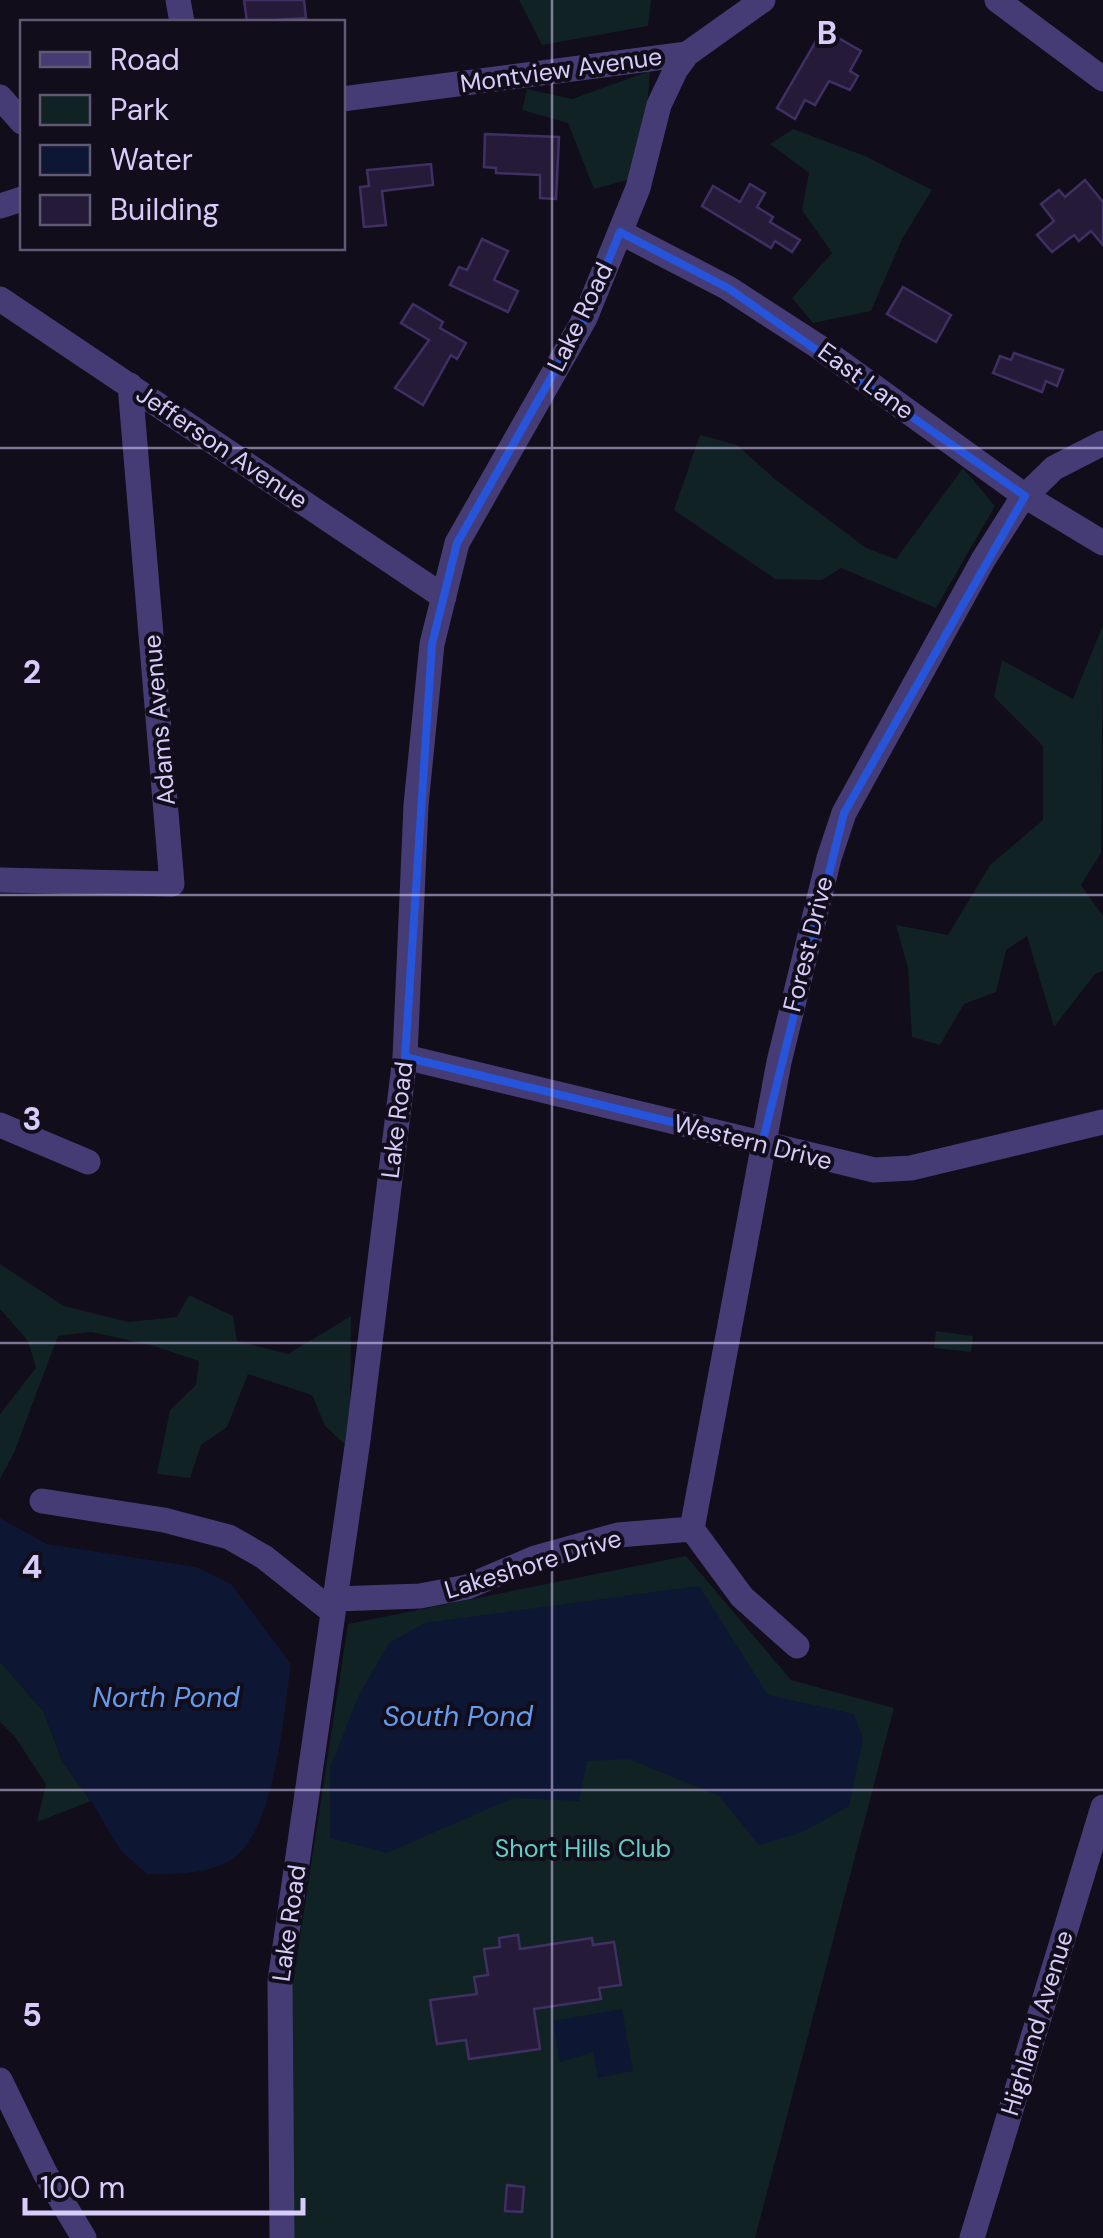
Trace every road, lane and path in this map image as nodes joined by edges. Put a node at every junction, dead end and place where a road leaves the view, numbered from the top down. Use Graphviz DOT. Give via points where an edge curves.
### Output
graph roads {
  1 [pos="762,0"];
  2 [pos="998,0"];
  3 [pos="687,54"];
  4 [pos="1103,79"];
  5 [pos="0,96"];
  6 [pos="345,99"];
  7 [pos="20,120"];
  8 [pos="620,232"];
  9 [pos="0,299"];
  10 [pos="130,385"];
  11 [pos="1103,443"];
  12 [pos="1025,496"];
  13 [pos="1103,543"];
  14 [pos="444,597"];
  15 [pos="0,880"];
  16 [pos="405,1056"];
  17 [pos="1103,1122"];
  18 [pos="0,1125"];
  19 [pos="762,1144"];
  20 [pos="88,1162"];
  21 [pos="42,1500"];
  22 [pos="692,1529"];
  23 [pos="334,1605"];
  24 [pos="798,1646"];
  25 [pos="1103,1807"];
  26 [pos="0,2080"];
  27 [pos="84,2238"];
  28 [pos="282,2238"];
  29 [pos="972,2238"];
  1 -- 3 [label="street, Montview Avenue"];
  2 -- 4 [label="street"];
  3 -- 6 [label="street, Montview Avenue"];
  3 -- 8 [label="street, Lake Road" via="659,106"];
  5 -- 7 [label="street"];
  8 -- 12 [label="street, East Lane" via="728,288 819,347"];
  8 -- 14 [label="street, Lake Road" via="585,318 457,542"];
  9 -- 10 [label="street, Jefferson Avenue"];
  10 -- 14 [label="street, Jefferson Avenue"];
  10 -- 15 [label="street, Adams Avenue" via="172,884"];
  11 -- 12 [label="street, Forest Drive" via="1054,468"];
  12 -- 13 [label="street, East Lane"];
  12 -- 19 [label="street, Forest Drive" via="844,812"];
  14 -- 16 [label="street, Lake Road" via="432,644 416,805"];
  16 -- 19 [label="street, Western Drive"];
  16 -- 23 [label="street, Lake Road"];
  17 -- 19 [label="street, Western Drive" via="912,1168 874,1170"];
  18 -- 20 [label="street"];
  19 -- 22 [label="street, Forest Drive"];
  21 -- 23 [label="street" via="230,1537"];
  22 -- 23 [label="street, Lakeshore Drive" via="618,1535 534,1558 467,1587"];
  22 -- 24 [label="street" via="742,1597"];
  23 -- 28 [label="street, Lake Road" via="280,1981"];
  25 -- 29 [label="street, Highland Avenue"];
  26 -- 27 [label="street"];
}
